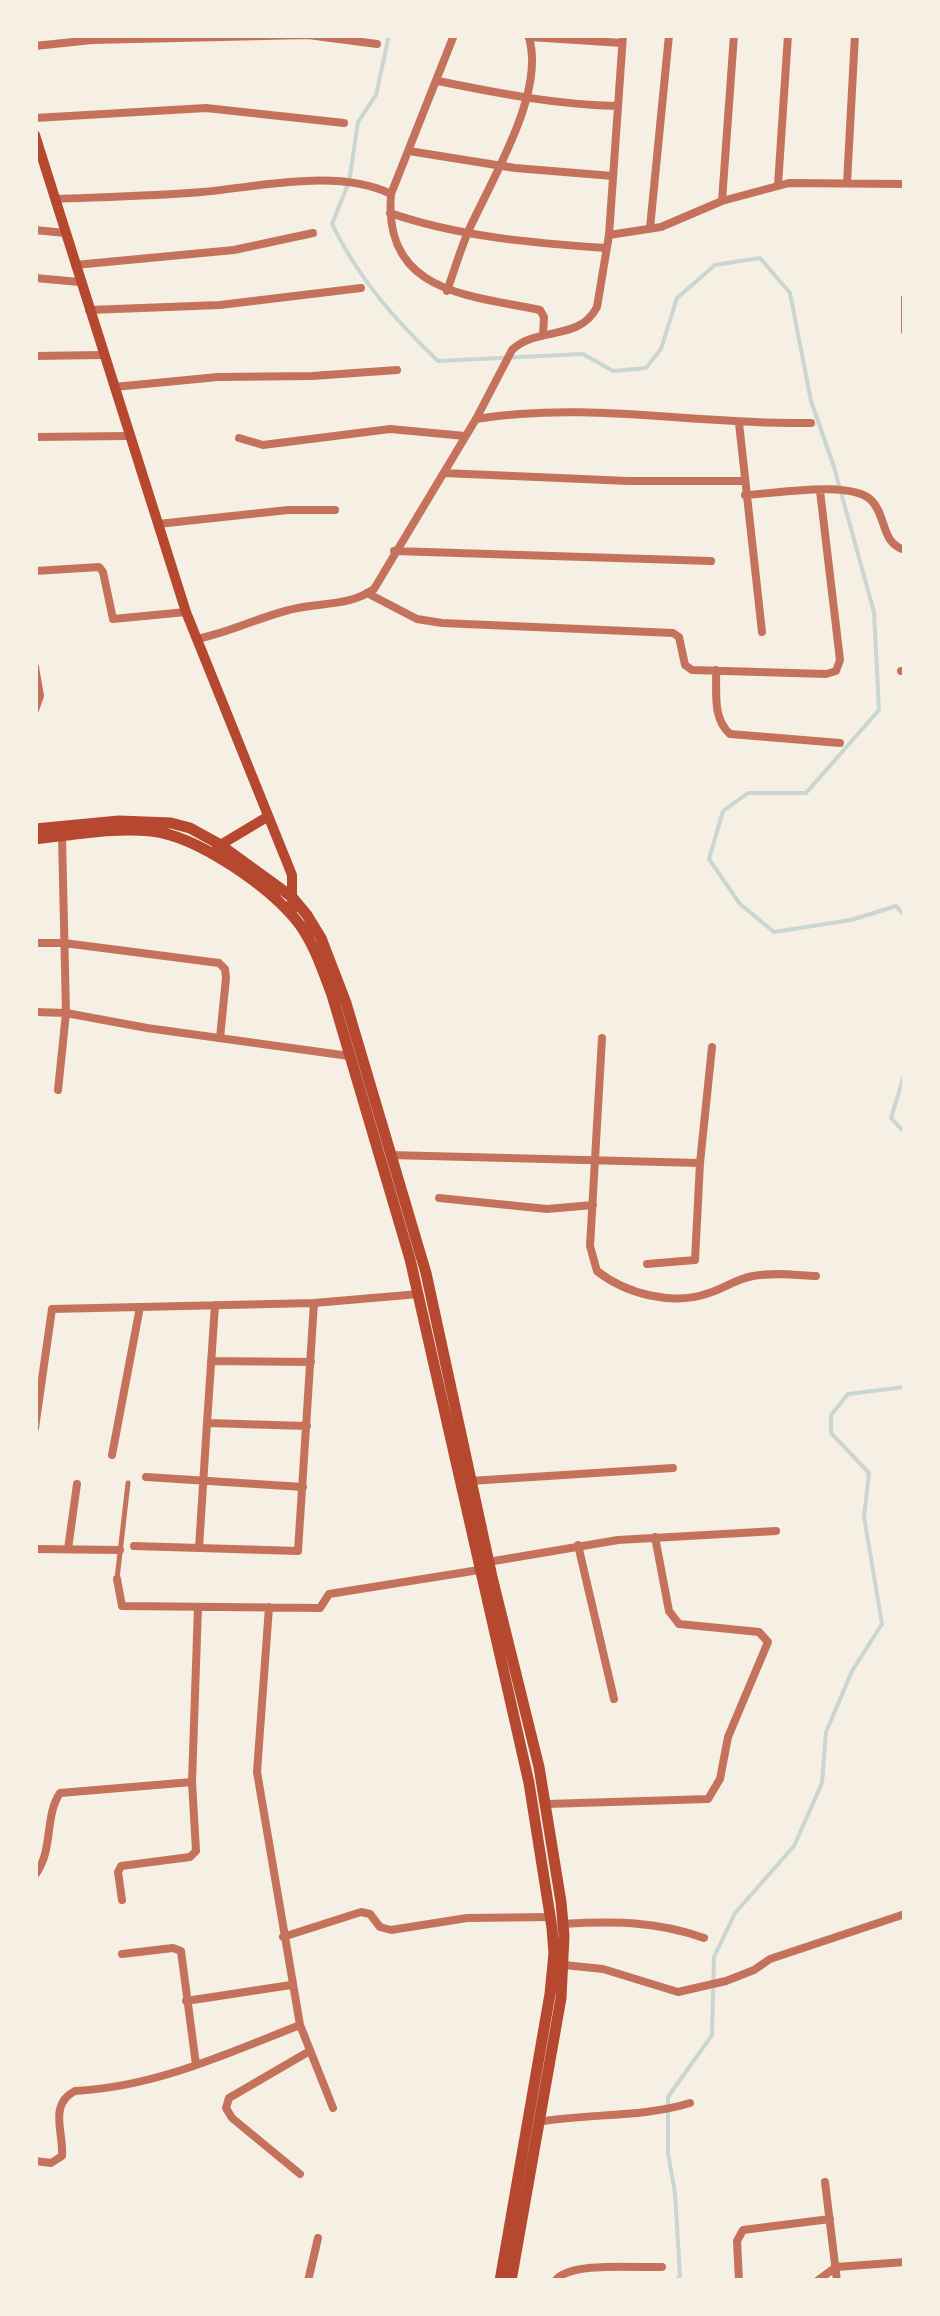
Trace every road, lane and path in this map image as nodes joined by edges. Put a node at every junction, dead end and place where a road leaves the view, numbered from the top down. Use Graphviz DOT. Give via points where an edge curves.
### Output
graph roads {
  1 [pos="454,35"];
  2 [pos="669,35"];
  3 [pos="734,35"];
  4 [pos="788,35"];
  5 [pos="855,35"];
  6 [pos="529,36"];
  7 [pos="91,37"];
  8 [pos="622,39"];
  9 [pos="377,44"];
  10 [pos="35,46"];
  11 [pos="438,81"];
  12 [pos="527,97"];
  13 [pos="618,106"];
  14 [pos="35,118"];
  15 [pos="344,123"];
  16 [pos="36,140"];
  17 [pos="409,150"];
  18 [pos="500,166"];
  19 [pos="613,176"];
  20 [pos="847,183"];
  21 [pos="905,184"];
  22 [pos="778,185"];
  23 [pos="392,194"];
  24 [pos="55,199"];
  25 [pos="722,200"];
  26 [pos="390,213"];
  27 [pos="650,228"];
  28 [pos="35,230"];
  29 [pos="66,233"];
  30 [pos="313,233"];
  31 [pos="467,234"];
  32 [pos="608,235"];
  33 [pos="606,248"];
  34 [pos="75,265"];
  35 [pos="35,278"];
  36 [pos="80,282"];
  37 [pos="361,288"];
  38 [pos="447,291"];
  39 [pos="905,298"];
  40 [pos="89,310"];
  41 [pos="905,331"];
  42 [pos="543,335"];
  43 [pos="102,355"];
  44 [pos="35,356"];
  45 [pos="397,370"];
  46 [pos="114,387"];
  47 [pos="476,419"];
  48 [pos="738,424"];
  49 [pos="812,424"];
  50 [pos="35,436"];
  51 [pos="128,436"];
  52 [pos="465,436"];
  53 [pos="239,438"];
  54 [pos="443,473"];
  55 [pos="744,481"];
  56 [pos="820,490"];
  57 [pos="745,495"];
  58 [pos="335,510"];
  59 [pos="158,524"];
  60 [pos="394,550"];
  61 [pos="905,550"];
  62 [pos="711,561"];
  63 [pos="35,571"];
  64 [pos="367,593"];
  65 [pos="186,612"];
  66 [pos="762,632"];
  67 [pos="196,638"];
  68 [pos="35,667"];
  69 [pos="716,670"];
  70 [pos="35,710"];
  71 [pos="840,743"];
  72 [pos="267,817"];
  73 [pos="35,828"];
  74 [pos="62,836"];
  75 [pos="35,839"];
  76 [pos="215,849"];
  77 [pos="292,897"];
  78 [pos="292,915"];
  79 [pos="35,943"];
  80 [pos="64,943"];
  81 [pos="35,1012"];
  82 [pos="66,1013"];
  83 [pos="220,1038"];
  84 [pos="602,1038"];
  85 [pos="712,1047"];
  86 [pos="349,1056"];
  87 [pos="58,1090"];
  88 [pos="390,1155"];
  89 [pos="596,1160"];
  90 [pos="700,1163"];
  91 [pos="439,1198"];
  92 [pos="593,1204"];
  93 [pos="647,1264"];
  94 [pos="816,1276"];
  95 [pos="418,1294"];
  96 [pos="314,1303"];
  97 [pos="215,1305"];
  98 [pos="140,1307"];
  99 [pos="211,1361"];
  100 [pos="311,1362"];
  101 [pos="38,1381"];
  102 [pos="207,1423"];
  103 [pos="307,1426"];
  104 [pos="35,1428"];
  105 [pos="112,1455"];
  106 [pos="674,1468"];
  107 [pos="146,1478"];
  108 [pos="128,1482"];
  109 [pos="204,1482"];
  110 [pos="470,1482"];
  111 [pos="77,1484"];
  112 [pos="303,1486"];
  113 [pos="776,1531"];
  114 [pos="655,1537"];
  115 [pos="134,1546"];
  116 [pos="578,1546"];
  117 [pos="200,1548"];
  118 [pos="35,1549"];
  119 [pos="68,1550"];
  120 [pos="120,1550"];
  121 [pos="484,1566"];
  122 [pos="116,1579"];
  123 [pos="198,1606"];
  124 [pos="268,1607"];
  125 [pos="614,1700"];
  126 [pos="192,1782"];
  127 [pos="547,1804"];
  128 [pos="35,1875"];
  129 [pos="122,1900"];
  130 [pos="905,1914"];
  131 [pos="551,1917"];
  132 [pos="563,1924"];
  133 [pos="283,1937"];
  134 [pos="704,1938"];
  135 [pos="122,1954"];
  136 [pos="564,1965"];
  137 [pos="291,1985"];
  138 [pos="186,2002"];
  139 [pos="300,2024"];
  140 [pos="308,2052"];
  141 [pos="196,2065"];
  142 [pos="690,2103"];
  143 [pos="333,2108"];
  144 [pos="538,2122"];
  145 [pos="35,2162"];
  146 [pos="300,2174"];
  147 [pos="825,2182"];
  148 [pos="830,2220"];
  149 [pos="318,2238"];
  150 [pos="905,2262"];
  151 [pos="836,2267"];
  152 [pos="662,2268"];
  153 [pos="308,2281"];
  154 [pos="500,2281"];
  155 [pos="510,2281"];
  156 [pos="555,2281"];
  157 [pos="740,2281"];
  158 [pos="817,2281"];
  159 [pos="837,2281"];
  1 -- 11 [label="street"];
  2 -- 27 [label="street"];
  3 -- 25 [label="street"];
  4 -- 22 [label="street"];
  5 -- 20 [label="street"];
  6 -- 8 [label="street"];
  6 -- 12 [label="street"];
  7 -- 9 [label="street" via="308,36"];
  7 -- 10 [label="street"];
  8 -- 13 [label="street"];
  11 -- 12 [label="street"];
  11 -- 17 [label="street"];
  12 -- 13 [label="street"];
  12 -- 18 [label="street"];
  13 -- 19 [label="street"];
  14 -- 15 [label="street" via="206,108"];
  16 -- 24 [label="main road"];
  17 -- 18 [label="street"];
  17 -- 23 [label="street"];
  18 -- 19 [label="street"];
  18 -- 31 [label="street"];
  19 -- 32 [label="street"];
  20 -- 21 [label="street"];
  20 -- 22 [label="street"];
  22 -- 25 [label="street"];
  23 -- 24 [label="street" via="342,180"];
  23 -- 26 [label="street"];
  24 -- 29 [label="main road"];
  25 -- 27 [label="street"];
  26 -- 31 [label="street"];
  26 -- 38 [label="street" via="414,270"];
  27 -- 32 [label="street"];
  28 -- 29 [label="street"];
  29 -- 34 [label="main road"];
  30 -- 34 [label="street" via="234,250"];
  31 -- 33 [label="street"];
  31 -- 38 [label="street"];
  32 -- 33 [label="street"];
  33 -- 42 [label="street" via="592,316 576,328"];
  34 -- 36 [label="main road"];
  35 -- 36 [label="street"];
  36 -- 40 [label="main road"];
  37 -- 40 [label="street" via="220,305"];
  38 -- 42 [label="street" via="540,310"];
  39 -- 41 [label="street"];
  40 -- 43 [label="main road"];
  42 -- 47 [label="street" via="512,350"];
  43 -- 44 [label="street"];
  43 -- 46 [label="main road"];
  45 -- 46 [label="street"];
  46 -- 51 [label="main road"];
  47 -- 48 [label="street" via="582,410"];
  47 -- 52 [label="street"];
  48 -- 49 [label="street"];
  48 -- 55 [label="street"];
  50 -- 51 [label="street"];
  51 -- 59 [label="main road"];
  52 -- 53 [label="street" via="390,430 263,446"];
  52 -- 54 [label="street"];
  54 -- 55 [label="street"];
  54 -- 60 [label="street"];
  55 -- 57 [label="street"];
  56 -- 57 [label="street"];
  56 -- 61 [label="street" via="853,491 874,502 890,541"];
  56 -- 69 [label="street" via="838,666 826,674"];
  57 -- 66 [label="street"];
  58 -- 59 [label="street"];
  59 -- 65 [label="main road"];
  60 -- 62 [label="street"];
  60 -- 64 [label="street"];
  63 -- 65 [label="street" via="99,568 112,619"];
  64 -- 67 [label="street"];
  64 -- 69 [label="street" via="442,624 673,632 686,667"];
  65 -- 67 [label="main road"];
  67 -- 72 [label="main road"];
  68 -- 70 [label="street"];
  69 -- 71 [label="street" via="717,714 730,734"];
  72 -- 76 [label="main road"];
  72 -- 77 [label="main road" via="292,874"];
  73 -- 76 [label="highway" via="171,823 190,828"];
  74 -- 75 [label="highway"];
  74 -- 76 [label="highway" via="154,831"];
  74 -- 80 [label="street"];
  76 -- 77 [label="highway"];
  76 -- 78 [label="highway"];
  77 -- 78 [label="main road"];
  77 -- 88 [label="highway" via="334,971"];
  78 -- 86 [label="highway" via="320,961"];
  79 -- 80 [label="street"];
  80 -- 82 [label="street"];
  80 -- 83 [label="street" via="219,963 226,978"];
  81 -- 82 [label="street"];
  82 -- 83 [label="street"];
  82 -- 87 [label="street"];
  83 -- 86 [label="street"];
  84 -- 89 [label="street"];
  85 -- 90 [label="street"];
  86 -- 95 [label="highway"];
  88 -- 89 [label="street"];
  88 -- 110 [label="highway" via="426,1274"];
  89 -- 90 [label="street"];
  89 -- 92 [label="street"];
  90 -- 93 [label="street" via="694,1260"];
  91 -- 92 [label="street" via="548,1209"];
  92 -- 94 [label="street" via="593,1264 630,1290 692,1298 758,1275"];
  95 -- 96 [label="street"];
  95 -- 121 [label="highway"];
  96 -- 97 [label="street"];
  96 -- 100 [label="street"];
  97 -- 98 [label="street"];
  97 -- 99 [label="street"];
  98 -- 101 [label="street" via="52,1309"];
  98 -- 105 [label="street"];
  99 -- 100 [label="street"];
  99 -- 102 [label="street"];
  100 -- 103 [label="street"];
  101 -- 104 [label="street"];
  102 -- 103 [label="street"];
  102 -- 109 [label="street"];
  103 -- 112 [label="street"];
  106 -- 110 [label="street"];
  107 -- 109 [label="street"];
  108 -- 120 [label="street"];
  109 -- 112 [label="street"];
  109 -- 117 [label="street"];
  110 -- 121 [label="highway"];
  111 -- 119 [label="street"];
  112 -- 117 [label="street" via="298,1551"];
  113 -- 114 [label="street"];
  114 -- 116 [label="street"];
  114 -- 127 [label="street" via="669,1611 679,1624 759,1632 768,1642 728,1737 720,1779 708,1799"];
  115 -- 117 [label="street"];
  116 -- 121 [label="street"];
  116 -- 125 [label="street"];
  118 -- 119 [label="street"];
  119 -- 120 [label="street"];
  120 -- 122 [label="street"];
  121 -- 124 [label="street" via="329,1594 320,1608"];
  121 -- 127 [label="highway"];
  121 -- 131 [label="highway"];
  122 -- 123 [label="street" via="122,1606"];
  123 -- 124 [label="street"];
  123 -- 126 [label="street"];
  124 -- 133 [label="street" via="257,1772"];
  126 -- 128 [label="street" via="60,1793"];
  126 -- 129 [label="street" via="196,1852 121,1866"];
  127 -- 132 [label="highway"];
  130 -- 136 [label="street" via="802,1947 726,1981 678,1992 603,1969"];
  131 -- 133 [label="street" via="467,1918 391,1930 360,1912"];
  131 -- 154 [label="highway" via="550,1994"];
  132 -- 134 [label="street" via="652,1923"];
  132 -- 136 [label="highway"];
  133 -- 137 [label="street"];
  135 -- 138 [label="street" via="178,1948"];
  136 -- 144 [label="highway"];
  137 -- 138 [label="street"];
  137 -- 139 [label="street"];
  138 -- 141 [label="street"];
  139 -- 140 [label="street"];
  139 -- 141 [label="street"];
  140 -- 143 [label="street"];
  140 -- 146 [label="street" via="229,2098 226,2108"];
  141 -- 145 [label="street" via="137,2085 67,2095 58,2112 62,2156"];
  142 -- 144 [label="street"];
  144 -- 155 [label="highway"];
  147 -- 148 [label="street"];
  148 -- 151 [label="street"];
  148 -- 157 [label="street" via="744,2230 737,2241"];
  149 -- 153 [label="street"];
  150 -- 151 [label="street"];
  151 -- 158 [label="street"];
  151 -- 159 [label="street"];
  152 -- 156 [label="street" via="574,2269"];
}
